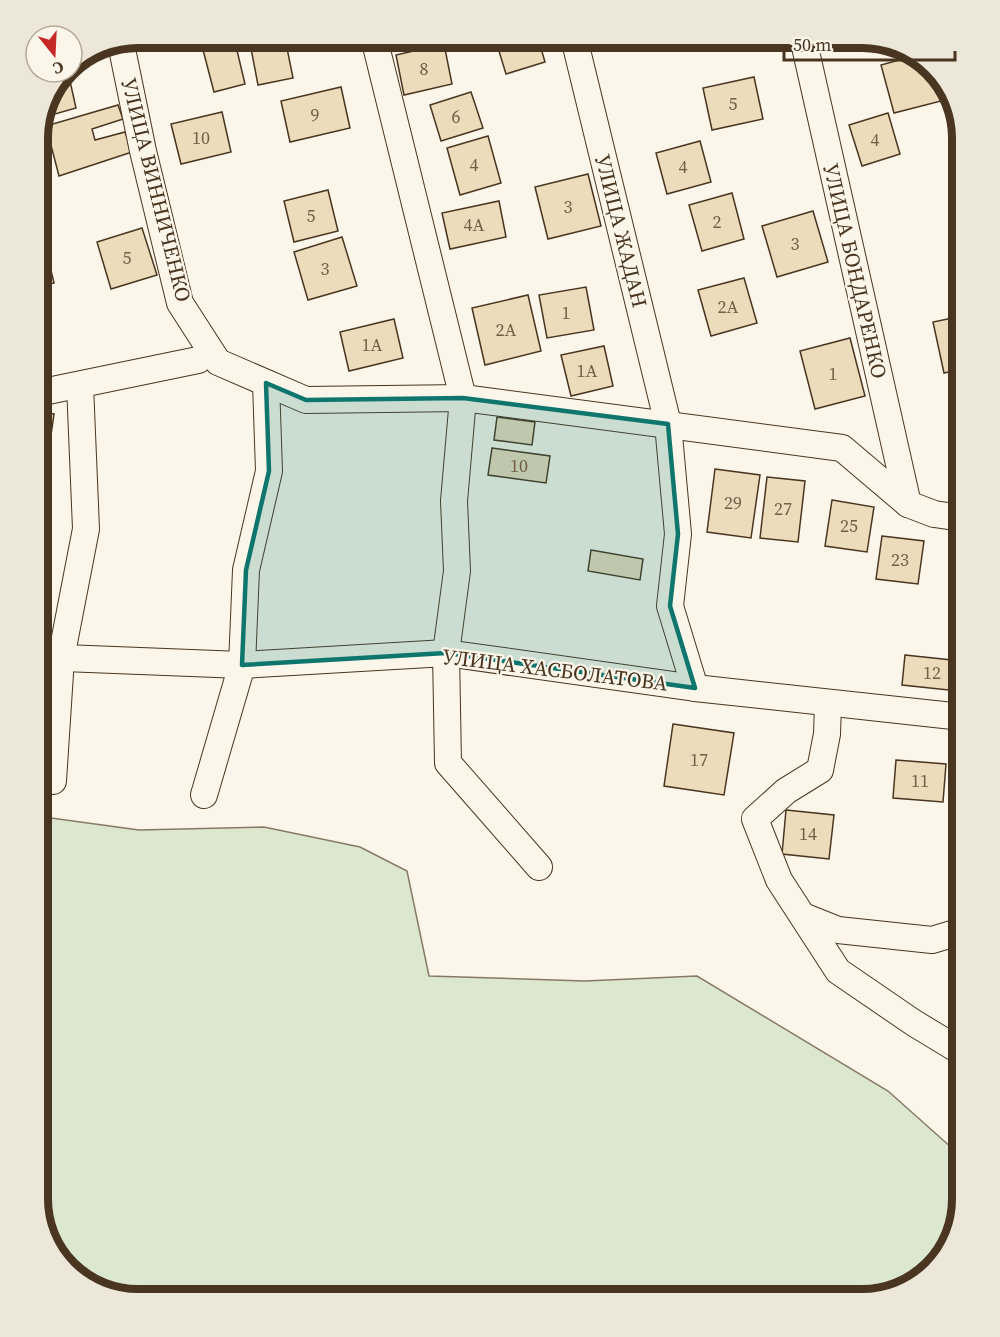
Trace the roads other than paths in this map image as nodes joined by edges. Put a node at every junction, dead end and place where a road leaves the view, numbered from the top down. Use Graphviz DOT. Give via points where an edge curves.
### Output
graph roads {
  1 [pos="376,48"];
  2 [pos="576,48"];
  3 [pos="804,48"];
  4 [pos="122,50"];
  5 [pos="198,360"];
  6 [pos="266,383"];
  7 [pos="80,385"];
  8 [pos="48,391"];
  9 [pos="463,398"];
  10 [pos="668,424"];
  11 [pos="908,504"];
  12 [pos="952,516"];
  13 [pos="446,653"];
  14 [pos="50,657"];
  15 [pos="242,665"];
  16 [pos="695,688"];
  17 [pos="828,704"];
  18 [pos="952,716"];
  19 [pos="53,781"];
  20 [pos="204,795"];
  21 [pos="539,867"];
  22 [pos="803,915"];
  23 [pos="952,934"];
  24 [pos="952,1045"];
  1 -- 9 [label="street"];
  2 -- 10 [label="street, УЛИЦА ЖАДАН"];
  3 -- 11 [label="street, УЛИЦА БОНДАРЕНКО"];
  4 -- 6 [label="street, УЛИЦА ВИННИЧЕНКО" via="180,303 218,362"];
  5 -- 7 [label="street"];
  6 -- 9 [label="street, УЛИЦА ВИННИЧЕНКО" via="306,400"];
  6 -- 15 [label="street" via="269,471 246,570"];
  7 -- 8 [label="street"];
  7 -- 14 [label="street" via="86,529"];
  9 -- 10 [label="street, УЛИЦА ВИННИЧЕНКО"];
  9 -- 13 [label="street" via="454,501 457,571"];
  10 -- 11 [label="street, УЛИЦА ВИННИЧЕНКО" via="842,448"];
  10 -- 16 [label="street, УЛИЦА ЖАДАН" via="678,534 670,606"];
  11 -- 12 [label="street"];
  13 -- 15 [label="street, УЛИЦА ХАСБОЛАТОВА"];
  13 -- 16 [label="street, УЛИЦА ХАСБОЛАТОВА"];
  13 -- 21 [label="street" via="448,763"];
  14 -- 15 [label="street, УЛИЦА ХАСБОЛАТОВА"];
  14 -- 19 [label="street"];
  15 -- 20 [label="street"];
  16 -- 17 [label="street, УЛИЦА ХАСБОЛАТОВА"];
  17 -- 18 [label="street, УЛИЦА ХАСБОЛАТОВА"];
  17 -- 22 [label="street" via="820,770 786,791 755,819 780,880"];
  22 -- 23 [label="street" via="838,930 932,940"];
  22 -- 24 [label="street" via="838,971"];
}
